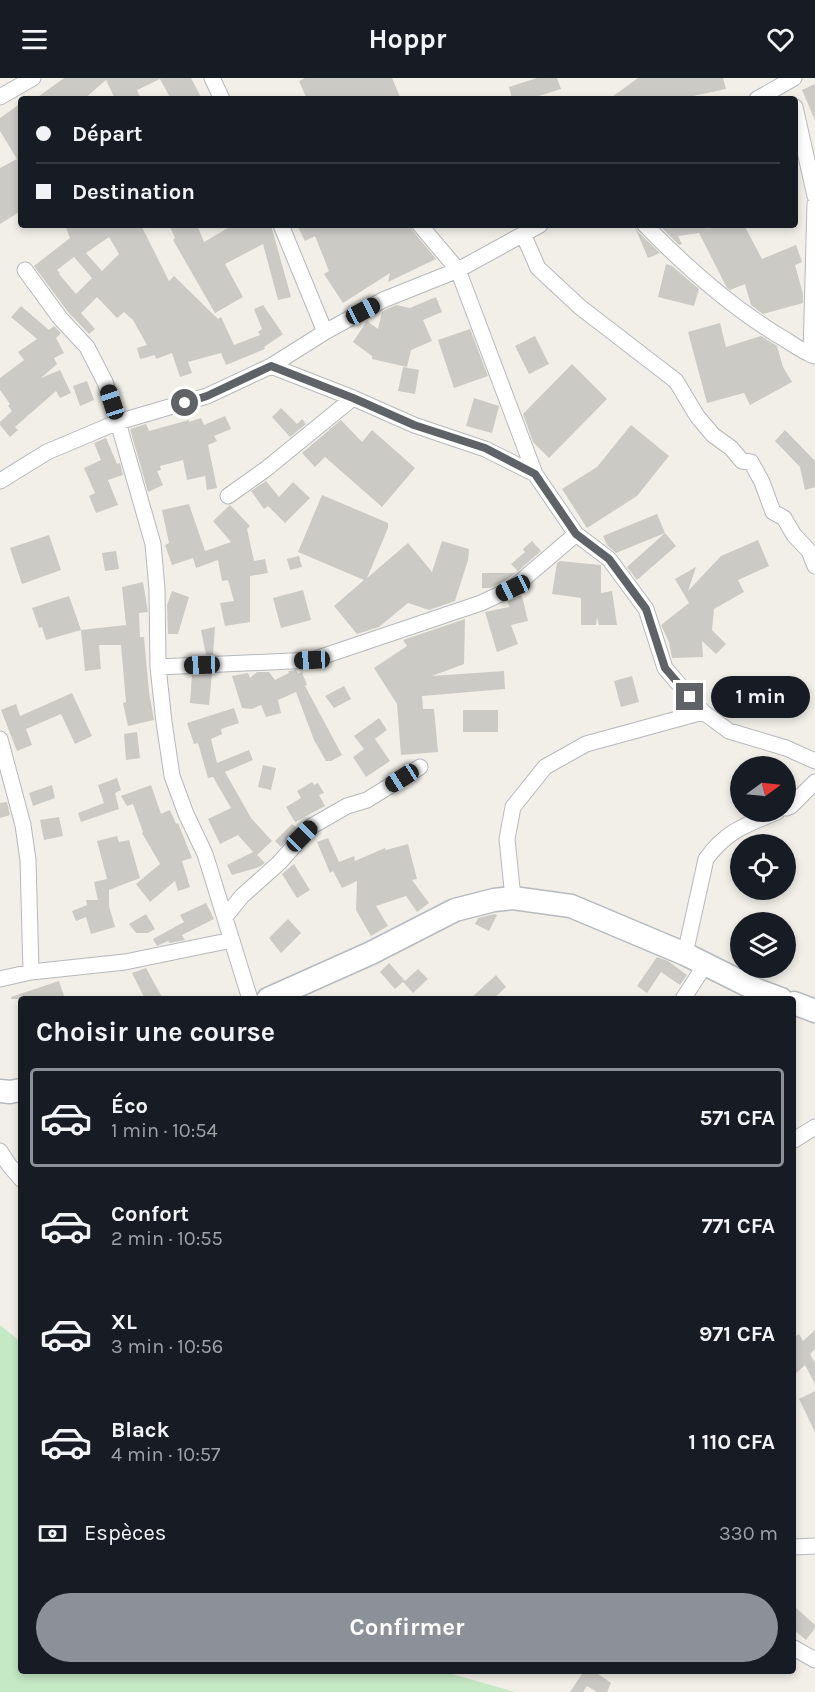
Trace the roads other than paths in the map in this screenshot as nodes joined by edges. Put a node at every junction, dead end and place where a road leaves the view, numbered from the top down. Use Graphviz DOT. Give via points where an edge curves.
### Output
graph roads {
  1 [pos="33,78"];
  2 [pos="212,78"];
  3 [pos="790,79"];
  4 [pos="221,96"];
  5 [pos="762,96"];
  6 [pos="793,96"];
  7 [pos="0,97"];
  8 [pos="798,120"];
  9 [pos="815,196"];
  10 [pos="815,204"];
  11 [pos="281,228"];
  12 [pos="423,228"];
  13 [pos="534,228"];
  14 [pos="648,228"];
  15 [pos="523,234"];
  16 [pos="25,270"];
  17 [pos="458,270"];
  18 [pos="325,332"];
  19 [pos="813,355"];
  20 [pos="271,366"];
  21 [pos="353,398"];
  22 [pos="118,422"];
  23 [pos="535,474"];
  24 [pos="0,481"];
  25 [pos="228,496"];
  26 [pos="576,534"];
  27 [pos="815,566"];
  28 [pos="158,667"];
  29 [pos="703,712"];
  30 [pos="0,739"];
  31 [pos="815,760"];
  32 [pos="4,763"];
  33 [pos="420,767"];
  34 [pos="815,782"];
  35 [pos="796,801"];
  36 [pos="753,822"];
  37 [pos="513,898"];
  38 [pos="225,917"];
  39 [pos="232,940"];
  40 [pos="685,954"];
  41 [pos="705,965"];
  42 [pos="31,972"];
  43 [pos="0,979"];
  44 [pos="249,996"];
  45 [pos="275,996"];
  46 [pos="685,996"];
  47 [pos="773,996"];
  48 [pos="796,1004"];
  49 [pos="815,1011"];
  50 [pos="0,1091"];
  51 [pos="18,1091"];
  52 [pos="815,1127"];
  53 [pos="796,1139"];
  54 [pos="0,1151"];
  55 [pos="18,1176"];
  56 [pos="815,1546"];
  57 [pos="796,1547"];
  58 [pos="796,1649"];
  59 [pos="815,1660"];
  1 -- 7 [label="street"];
  2 -- 4 [label="street"];
  3 -- 5 [label="street"];
  3 -- 6 [label="street"];
  8 -- 9 [label="street"];
  10 -- 19 [label="street"];
  11 -- 18 [label="street"];
  12 -- 17 [label="street"];
  13 -- 15 [label="street"];
  14 -- 19 [label="street" via="720,294 772,332"];
  15 -- 17 [label="street"];
  15 -- 27 [label="street" via="538,268 580,307 676,381 713,435 741,461 751,462 773,512 784,518 809,551"];
  16 -- 22 [label="street" via="87,347 105,382"];
  17 -- 18 [label="street" via="383,300"];
  17 -- 23 [label="street"];
  18 -- 20 [label="street"];
  20 -- 21 [label="street"];
  20 -- 22 [label="street" via="207,396"];
  21 -- 23 [label="street" via="414,425 485,448"];
  21 -- 25 [label="street"];
  22 -- 24 [label="street" via="47,452"];
  22 -- 28 [label="street" via="153,544"];
  23 -- 26 [label="street"];
  26 -- 28 [label="street" via="513,588 481,603 312,660"];
  26 -- 29 [label="street" via="609,559 646,609 665,668"];
  28 -- 38 [label="street" via="172,776 205,854"];
  29 -- 31 [label="street" via="729,730"];
  29 -- 37 [label="street" via="586,744 545,767 513,807 507,839"];
  30 -- 32 [label="street"];
  32 -- 42 [label="street" via="23,825 28,860"];
  33 -- 38 [label="street" via="367,800 346,806 312,826"];
  34 -- 35 [label="street"];
  36 -- 40 [label="street" via="732,831 706,859"];
  37 -- 40 [label="street" via="571,906"];
  37 -- 45 [label="street" via="455,910"];
  38 -- 39 [label="street"];
  39 -- 42 [label="street" via="125,962"];
  39 -- 44 [label="street"];
  40 -- 41 [label="street"];
  41 -- 46 [label="street"];
  41 -- 47 [label="street"];
  42 -- 43 [label="street"];
  48 -- 49 [label="street"];
  50 -- 51 [label="street"];
  52 -- 53 [label="street"];
  54 -- 55 [label="street"];
  56 -- 57 [label="street"];
  58 -- 59 [label="street"];
}
